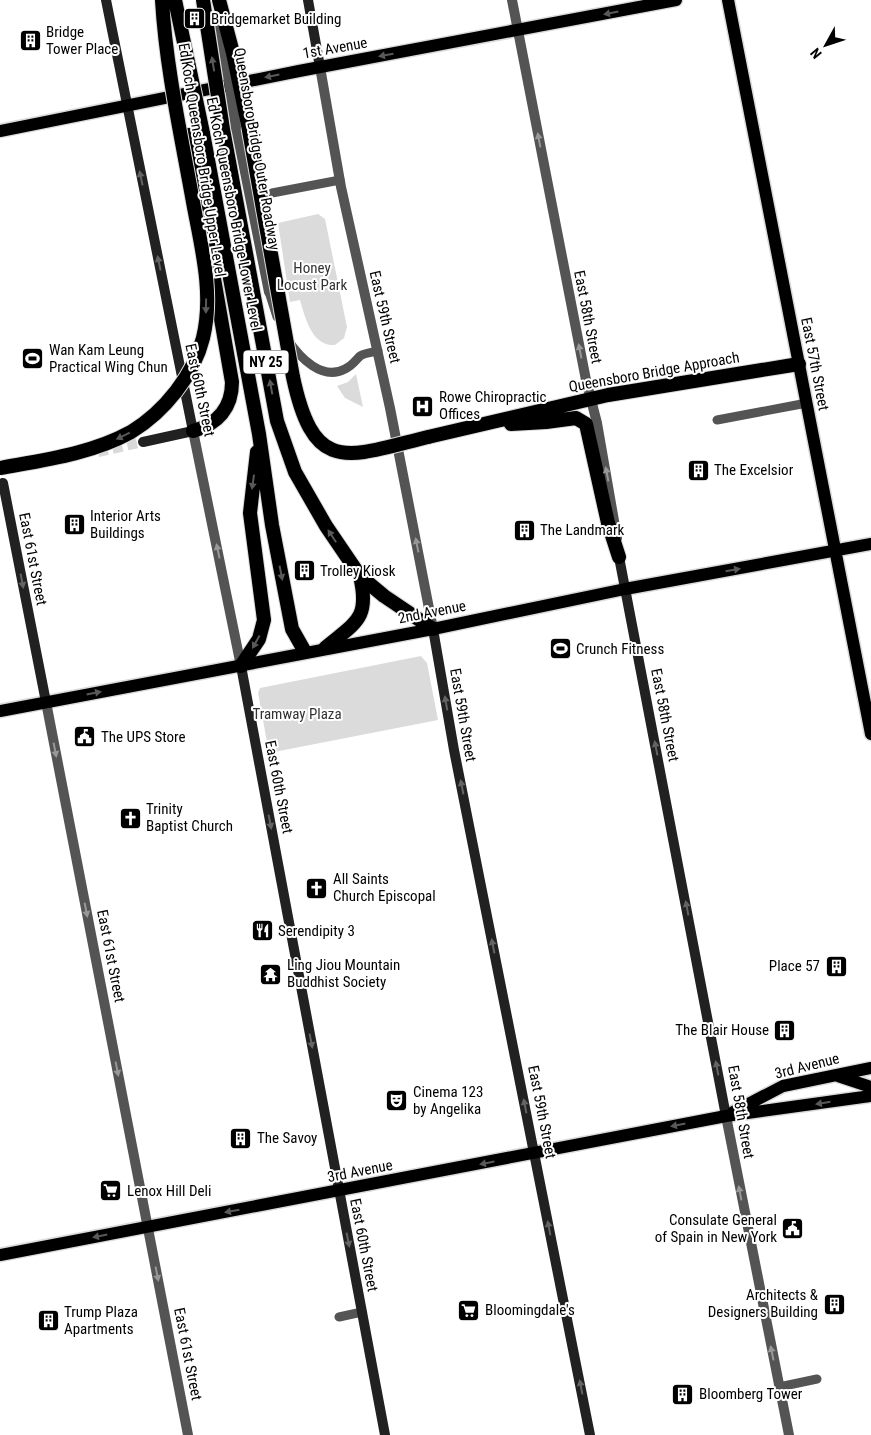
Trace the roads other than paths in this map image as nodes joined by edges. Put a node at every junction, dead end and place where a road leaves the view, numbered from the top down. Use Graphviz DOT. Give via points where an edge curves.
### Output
graph roads {
  1 [pos="106,0"];
  2 [pos="164,0"];
  3 [pos="175,0"];
  4 [pos="203,0"];
  5 [pos="217,0"];
  6 [pos="308,0"];
  7 [pos="512,0"];
  8 [pos="676,0"];
  9 [pos="728,0"];
  10 [pos="518,31"];
  11 [pos="320,67"];
  12 [pos="126,106"];
  13 [pos="230,128"];
  14 [pos="0,131"];
  15 [pos="196,134"];
  16 [pos="340,180"];
  17 [pos="272,193"];
  18 [pos="269,292"];
  19 [pos="378,350"];
  20 [pos="799,364"];
  21 [pos="591,399"];
  22 [pos="807,403"];
  23 [pos="717,420"];
  24 [pos="480,424"];
  25 [pos="193,431"];
  26 [pos="259,434"];
  27 [pos="143,442"];
  28 [pos="0,468"];
  29 [pos="3,483"];
  30 [pos="871,544"];
  31 [pos="836,551"];
  32 [pos="619,556"];
  33 [pos="360,576"];
  34 [pos="625,589"];
  35 [pos="432,629"];
  36 [pos="325,648"];
  37 [pos="305,652"];
  38 [pos="241,666"];
  39 [pos="46,702"];
  40 [pos="0,711"];
  41 [pos="871,734"];
  42 [pos="871,1068"];
  43 [pos="834,1075"];
  44 [pos="871,1087"];
  45 [pos="871,1096"];
  46 [pos="726,1116"];
  47 [pos="535,1154"];
  48 [pos="339,1192"];
  49 [pos="148,1226"];
  50 [pos="0,1255"];
  51 [pos="362,1312"];
  52 [pos="338,1317"];
  53 [pos="817,1379"];
  54 [pos="779,1387"];
  55 [pos="188,1435"];
  56 [pos="385,1435"];
  57 [pos="590,1435"];
  58 [pos="788,1435"];
  1 -- 12 [label="main road, East 60th Street"];
  2 -- 15 [label="highway"];
  2 -- 28 [label="highway, Ed Koch Queensboro Bridge Upper Level, one-way, bridge" via="169,70 206,275 206,320 199,351 167,402 132,431 86,450"];
  3 -- 15 [label="highway, Ed Koch Queensboro Bridge Lower Level / NY 25, bridge"];
  13 -- 4 [label="highway, NY 25, one-way, bridge"];
  5 -- 13 [label="street, Queensboro Bridge Outer Roadway, bridge"];
  5 -- 24 [label="highway, Queensboro Bridge Approach, bridge" via="243,98 293,378 304,420 317,439 329,448 360,454"];
  6 -- 11 [label="main road, East 59th Street"];
  7 -- 10 [label="street, East 58th Street"];
  8 -- 10 [label="main road, 1st Avenue, one-way"];
  9 -- 20 [label="main road, East 57th Street"];
  10 -- 11 [label="main road, 1st Avenue, one-way"];
  21 -- 10 [label="street, East 58th Street, one-way"];
  11 -- 12 [label="main road, 1st Avenue, one-way"];
  11 -- 16 [label="street, East 59th Street"];
  12 -- 14 [label="main road, 1st Avenue"];
  25 -- 12 [label="main road, East 60th Street, one-way"];
  13 -- 18 [label="street, Queensboro Bridge Outer Roadway"];
  33 -- 13 [label="highway, NY 25, one-way" via="298,478 280,434"];
  15 -- 25 [label="highway" via="232,382 231,401 222,415 208,426"];
  15 -- 26 [label="highway, Ed Koch Queensboro Bridge Lower Level / NY 25"];
  16 -- 17 [label="lane"];
  16 -- 19 [label="street, East 59th Street"];
  18 -- 19 [label="lane, Queensboro Bridge Outer Roadway" via="285,336 300,355 319,369 338,372 351,366 360,355"];
  35 -- 19 [label="street, East 59th Street, one-way"];
  20 -- 21 [label="highway, Queensboro Bridge Approach"];
  20 -- 22 [label="main road, East 57th Street"];
  21 -- 24 [label="highway, Queensboro Bridge Approach"];
  32 -- 21 [label="street, East 58th Street, one-way" via="616,520"];
  22 -- 23 [label="lane"];
  22 -- 31 [label="main road, East 57th Street"];
  24 -- 32 [label="highway" via="572,418 583,421 589,431 608,523"];
  25 -- 27 [label="main road"];
  38 -- 25 [label="street, East 60th Street, one-way"];
  26 -- 37 [label="highway, one-way" via="272,526 292,629"];
  26 -- 38 [label="highway, NY 25, one-way" via="250,513 264,620 259,639"];
  29 -- 39 [label="main road, East 61st Street, one-way"];
  30 -- 31 [label="main road, 2nd Avenue"];
  34 -- 31 [label="main road, 2nd Avenue, one-way"];
  31 -- 41 [label="main road, East 57th Street"];
  32 -- 34 [label="main road, East 58th Street"];
  33 -- 35 [label="highway, NY 25"];
  33 -- 36 [label="highway, NY 25" via="365,596 362,613"];
  34 -- 35 [label="main road, 2nd Avenue"];
  46 -- 34 [label="main road, East 58th Street, one-way"];
  35 -- 36 [label="main road, 2nd Avenue"];
  47 -- 35 [label="main road, East 59th Street, one-way"];
  36 -- 37 [label="main road, 2nd Avenue"];
  37 -- 38 [label="main road, 2nd Avenue"];
  39 -- 38 [label="main road, 2nd Avenue, one-way"];
  38 -- 48 [label="main road, East 60th Street, one-way"];
  39 -- 40 [label="main road, 2nd Avenue"];
  39 -- 49 [label="street, East 61st Street, one-way"];
  42 -- 43 [label="main road, 3rd Avenue"];
  43 -- 44 [label="main road"];
  43 -- 46 [label="main road, 3rd Avenue" via="783,1086"];
  45 -- 46 [label="main road, 3rd Avenue, one-way"];
  46 -- 47 [label="main road, 3rd Avenue, one-way"];
  54 -- 46 [label="street, East 58th Street, one-way"];
  47 -- 48 [label="main road, 3rd Avenue, one-way"];
  57 -- 47 [label="main road, East 59th Street, one-way"];
  48 -- 49 [label="main road, 3rd Avenue, one-way"];
  48 -- 51 [label="main road, East 60th Street, one-way"];
  49 -- 50 [label="main road, 3rd Avenue, one-way"];
  49 -- 55 [label="street, East 61st Street, one-way"];
  51 -- 52 [label="lane"];
  51 -- 56 [label="main road, East 60th Street"];
  53 -- 54 [label="lane"];
  54 -- 58 [label="street, East 58th Street"];
}
